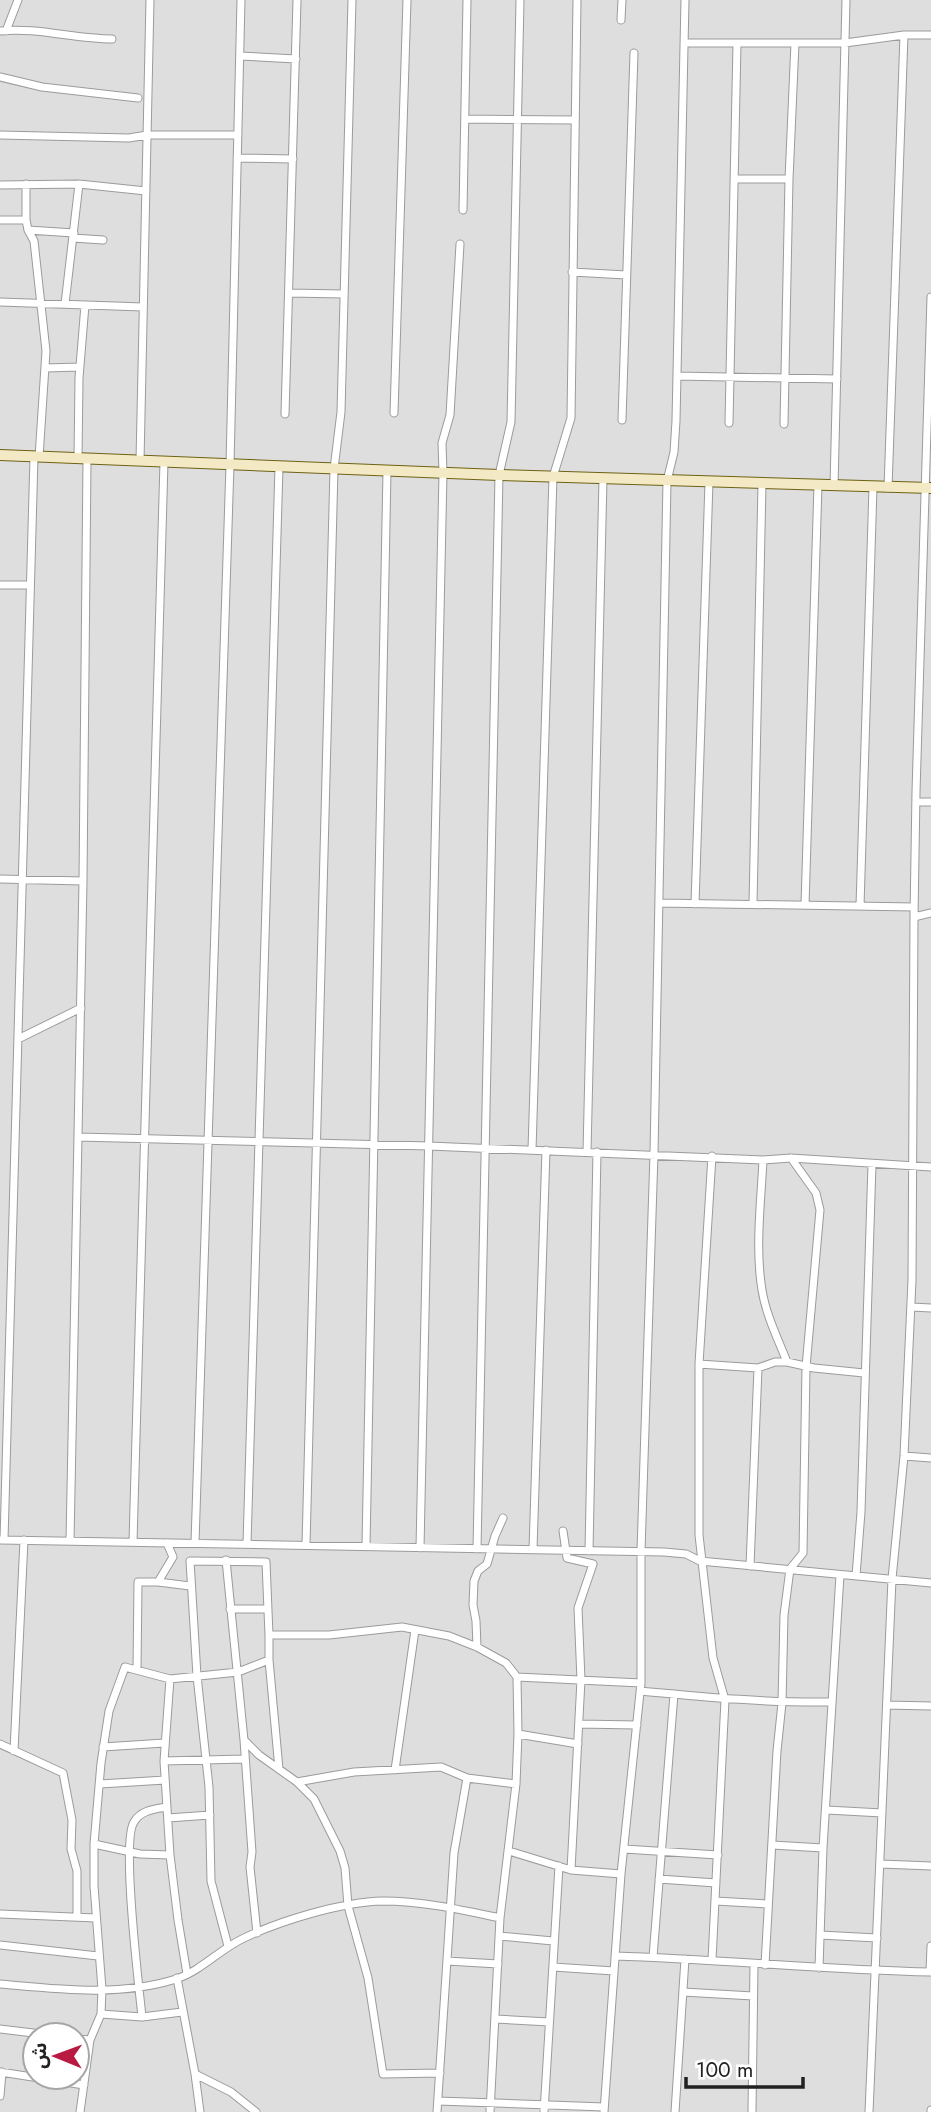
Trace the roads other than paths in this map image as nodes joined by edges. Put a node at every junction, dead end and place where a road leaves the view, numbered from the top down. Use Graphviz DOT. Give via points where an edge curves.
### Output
graph roads {
  1 [pos="18,0"];
  2 [pos="150,0"];
  3 [pos="241,0"];
  4 [pos="297,0"];
  5 [pos="352,0"];
  6 [pos="407,0"];
  7 [pos="467,0"];
  8 [pos="520,0"];
  9 [pos="577,0"];
  10 [pos="622,0"];
  11 [pos="685,0"];
  12 [pos="846,0"];
  13 [pos="621,20"];
  14 [pos="3,31"];
  15 [pos="904,35"];
  16 [pos="931,35"];
  17 [pos="112,39"];
  18 [pos="684,43"];
  19 [pos="737,43"];
  20 [pos="795,43"];
  21 [pos="845,43"];
  22 [pos="634,53"];
  23 [pos="240,56"];
  24 [pos="296,59"];
  25 [pos="0,77"];
  26 [pos="138,98"];
  27 [pos="465,119"];
  28 [pos="517,120"];
  29 [pos="575,120"];
  30 [pos="0,135"];
  31 [pos="147,135"];
  32 [pos="238,135"];
  33 [pos="237,158"];
  34 [pos="293,159"];
  35 [pos="734,179"];
  36 [pos="789,179"];
  37 [pos="26,184"];
  38 [pos="79,184"];
  39 [pos="0,185"];
  40 [pos="146,191"];
  41 [pos="464,210"];
  42 [pos="0,220"];
  43 [pos="26,220"];
  44 [pos="29,230"];
  45 [pos="74,235"];
  46 [pos="103,240"];
  47 [pos="460,244"];
  48 [pos="572,272"];
  49 [pos="626,275"];
  50 [pos="289,293"];
  51 [pos="344,294"];
  52 [pos="931,297"];
  53 [pos="0,302"];
  54 [pos="41,303"];
  55 [pos="65,304"];
  56 [pos="85,305"];
  57 [pos="144,307"];
  58 [pos="80,367"];
  59 [pos="45,368"];
  60 [pos="677,376"];
  61 [pos="730,377"];
  62 [pos="785,378"];
  63 [pos="837,379"];
  64 [pos="394,413"];
  65 [pos="285,414"];
  66 [pos="622,420"];
  67 [pos="729,423"];
  68 [pos="784,424"];
  69 [pos="0,455"];
  70 [pos="37,457"];
  71 [pos="83,459"];
  72 [pos="140,461"];
  73 [pos="164,462"];
  74 [pos="230,464"];
  75 [pos="279,467"];
  76 [pos="334,469"];
  77 [pos="387,471"];
  78 [pos="443,473"];
  79 [pos="499,475"];
  80 [pos="552,477"];
  81 [pos="603,479"];
  82 [pos="667,481"];
  83 [pos="709,482"];
  84 [pos="762,484"];
  85 [pos="818,485"];
  86 [pos="834,486"];
  87 [pos="873,487"];
  88 [pos="888,488"];
  89 [pos="929,488"];
  90 [pos="0,585"];
  91 [pos="30,585"];
  92 [pos="916,802"];
  93 [pos="931,802"];
  94 [pos="0,879"];
  95 [pos="22,879"];
  96 [pos="83,881"];
  97 [pos="660,903"];
  98 [pos="695,904"];
  99 [pos="753,904"];
  100 [pos="805,905"];
  101 [pos="860,906"];
  102 [pos="914,907"];
  103 [pos="931,913"];
  104 [pos="914,917"];
  105 [pos="81,1008"];
  106 [pos="18,1039"];
  107 [pos="78,1137"];
  108 [pos="145,1139"];
  109 [pos="208,1140"];
  110 [pos="259,1142"];
  111 [pos="316,1143"];
  112 [pos="374,1145"];
  113 [pos="429,1146"];
  114 [pos="485,1148"];
  115 [pos="532,1150"];
  116 [pos="546,1150"];
  117 [pos="587,1152"];
  118 [pos="597,1152"];
  119 [pos="654,1154"];
  120 [pos="712,1156"];
  121 [pos="791,1158"];
  122 [pos="763,1160"];
  123 [pos="872,1164"];
  124 [pos="911,1166"];
  125 [pos="931,1167"];
  126 [pos="911,1307"];
  127 [pos="931,1308"];
  128 [pos="787,1362"];
  129 [pos="699,1364"];
  130 [pos="806,1367"];
  131 [pos="758,1368"];
  132 [pos="864,1373"];
  133 [pos="904,1456"];
  134 [pos="931,1458"];
  135 [pos="503,1518"];
  136 [pos="563,1531"];
  137 [pos="2,1540"];
  138 [pos="24,1540"];
  139 [pos="70,1541"];
  140 [pos="133,1542"];
  141 [pos="167,1543"];
  142 [pos="195,1543"];
  143 [pos="247,1544"];
  144 [pos="306,1545"];
  145 [pos="366,1546"];
  146 [pos="420,1548"];
  147 [pos="477,1549"];
  148 [pos="491,1549"];
  149 [pos="533,1549"];
  150 [pos="565,1550"];
  151 [pos="589,1551"];
  152 [pos="641,1552"];
  153 [pos="226,1560"];
  154 [pos="700,1561"];
  155 [pos="750,1566"];
  156 [pos="790,1569"];
  157 [pos="839,1575"];
  158 [pos="856,1576"];
  159 [pos="892,1579"];
  160 [pos="158,1582"];
  161 [pos="931,1583"];
  162 [pos="190,1586"];
  163 [pos="230,1609"];
  164 [pos="268,1609"];
  165 [pos="415,1630"];
  166 [pos="269,1635"];
  167 [pos="477,1647"];
  168 [pos="269,1660"];
  169 [pos="137,1670"];
  170 [pos="238,1672"];
  171 [pos="197,1676"];
  172 [pos="517,1677"];
  173 [pos="170,1679"];
  174 [pos="581,1681"];
  175 [pos="641,1687"];
  176 [pos="674,1694"];
  177 [pos="725,1700"];
  178 [pos="832,1702"];
  179 [pos="782,1703"];
  180 [pos="887,1706"];
  181 [pos="931,1706"];
  182 [pos="579,1724"];
  183 [pos="637,1725"];
  184 [pos="518,1734"];
  185 [pos="244,1740"];
  186 [pos="164,1743"];
  187 [pos="0,1744"];
  188 [pos="578,1744"];
  189 [pos="103,1747"];
  190 [pos="14,1751"];
  191 [pos="206,1759"];
  192 [pos="244,1759"];
  193 [pos="164,1761"];
  194 [pos="279,1769"];
  195 [pos="396,1770"];
  196 [pos="467,1778"];
  197 [pos="165,1780"];
  198 [pos="297,1782"];
  199 [pos="100,1784"];
  200 [pos="516,1784"];
  201 [pos="167,1807"];
  202 [pos="827,1810"];
  203 [pos="882,1813"];
  204 [pos="210,1815"];
  205 [pos="168,1818"];
  206 [pos="94,1844"];
  207 [pos="772,1845"];
  208 [pos="823,1848"];
  209 [pos="624,1849"];
  210 [pos="509,1851"];
  211 [pos="130,1852"];
  212 [pos="661,1852"];
  213 [pos="718,1854"];
  214 [pos="170,1855"];
  215 [pos="881,1864"];
  216 [pos="559,1866"];
  217 [pos="931,1866"];
  218 [pos="571,1870"];
  219 [pos="621,1874"];
  220 [pos="659,1879"];
  221 [pos="716,1883"];
  222 [pos="715,1901"];
  223 [pos="768,1904"];
  224 [pos="348,1906"];
  225 [pos="450,1908"];
  226 [pos="0,1914"];
  227 [pos="77,1917"];
  228 [pos="500,1917"];
  229 [pos="96,1918"];
  230 [pos="257,1933"];
  231 [pos="820,1935"];
  232 [pos="499,1936"];
  233 [pos="877,1938"];
  234 [pos="553,1941"];
  235 [pos="0,1945"];
  236 [pos="228,1946"];
  237 [pos="931,1946"];
  238 [pos="98,1956"];
  239 [pos="615,1956"];
  240 [pos="653,1957"];
  241 [pos="685,1959"];
  242 [pos="712,1960"];
  243 [pos="447,1961"];
  244 [pos="498,1964"];
  245 [pos="754,1965"];
  246 [pos="765,1965"];
  247 [pos="553,1967"];
  248 [pos="819,1968"];
  249 [pos="614,1971"];
  250 [pos="875,1971"];
  251 [pos="930,1972"];
  252 [pos="187,1974"];
  253 [pos="177,1978"];
  254 [pos="0,1984"];
  255 [pos="139,1987"];
  256 [pos="102,1989"];
  257 [pos="683,1992"];
  258 [pos="753,1996"];
  259 [pos="182,2012"];
  260 [pos="101,2014"];
  261 [pos="142,2017"];
  262 [pos="495,2019"];
  263 [pos="549,2022"];
  264 [pos="0,2029"];
  265 [pos="21,2032"];
  266 [pos="91,2038"];
  267 [pos="1,2072"];
  268 [pos="440,2073"];
  269 [pos="195,2074"];
  270 [pos="21,2075"];
  271 [pos="83,2091"];
  272 [pos="0,2096"];
  273 [pos="438,2101"];
  274 [pos="491,2103"];
  275 [pos="544,2108"];
  276 [pos="604,2110"];
  277 [pos="80,2112"];
  278 [pos="200,2112"];
  279 [pos="256,2112"];
  280 [pos="437,2112"];
  281 [pos="490,2112"];
  282 [pos="676,2112"];
  283 [pos="752,2112"];
  284 [pos="869,2112"];
  1 -- 14 [label="street"];
  2 -- 31 [label="street"];
  3 -- 23 [label="street"];
  4 -- 24 [label="street"];
  5 -- 51 [label="street"];
  6 -- 64 [label="street"];
  7 -- 27 [label="street"];
  8 -- 28 [label="street"];
  9 -- 29 [label="street"];
  10 -- 13 [label="street"];
  11 -- 18 [label="street"];
  12 -- 21 [label="street"];
  14 -- 17 [label="street"];
  15 -- 16 [label="street"];
  15 -- 21 [label="street"];
  15 -- 88 [label="street"];
  18 -- 19 [label="street"];
  18 -- 60 [label="street"];
  19 -- 20 [label="street"];
  19 -- 35 [label="street"];
  20 -- 21 [label="street"];
  20 -- 36 [label="street"];
  21 -- 63 [label="street"];
  22 -- 49 [label="street"];
  23 -- 24 [label="street"];
  23 -- 32 [label="street"];
  24 -- 34 [label="street"];
  25 -- 26 [label="street"];
  27 -- 28 [label="street"];
  27 -- 41 [label="street"];
  28 -- 29 [label="street"];
  28 -- 79 [label="street" via="511,422"];
  29 -- 48 [label="street"];
  30 -- 31 [label="street"];
  31 -- 32 [label="street"];
  31 -- 40 [label="street"];
  32 -- 33 [label="street"];
  33 -- 34 [label="street"];
  33 -- 74 [label="street"];
  34 -- 50 [label="street"];
  35 -- 36 [label="street"];
  35 -- 61 [label="street"];
  36 -- 62 [label="street"];
  37 -- 38 [label="street"];
  37 -- 39 [label="street"];
  37 -- 43 [label="street"];
  38 -- 40 [label="street"];
  38 -- 45 [label="street"];
  40 -- 57 [label="street"];
  42 -- 43 [label="street"];
  43 -- 44 [label="street"];
  44 -- 45 [label="street"];
  44 -- 54 [label="street"];
  45 -- 46 [label="street"];
  45 -- 55 [label="street"];
  47 -- 78 [label="street"];
  48 -- 49 [label="street"];
  48 -- 80 [label="street" via="570,418"];
  49 -- 66 [label="street"];
  50 -- 51 [label="street"];
  50 -- 65 [label="street"];
  51 -- 76 [label="street" via="341,412"];
  52 -- 89 [label="street"];
  53 -- 54 [label="street"];
  54 -- 55 [label="street"];
  54 -- 59 [label="street"];
  55 -- 56 [label="street"];
  56 -- 57 [label="street"];
  56 -- 58 [label="street"];
  57 -- 72 [label="street"];
  58 -- 59 [label="street"];
  58 -- 71 [label="street"];
  59 -- 70 [label="street"];
  60 -- 61 [label="street"];
  60 -- 82 [label="street" via="674,452"];
  61 -- 62 [label="street"];
  61 -- 67 [label="street"];
  62 -- 63 [label="street"];
  62 -- 68 [label="street"];
  63 -- 86 [label="street"];
  69 -- 70 [label="street"];
  70 -- 71 [label="street"];
  70 -- 91 [label="street"];
  71 -- 72 [label="street"];
  71 -- 96 [label="street"];
  72 -- 73 [label="street"];
  73 -- 74 [label="street"];
  73 -- 108 [label="street"];
  74 -- 75 [label="street"];
  74 -- 109 [label="street"];
  75 -- 76 [label="street"];
  75 -- 110 [label="street"];
  76 -- 77 [label="street"];
  76 -- 111 [label="street"];
  77 -- 78 [label="street"];
  77 -- 112 [label="street"];
  78 -- 79 [label="street"];
  78 -- 113 [label="street"];
  79 -- 80 [label="street"];
  79 -- 114 [label="street"];
  80 -- 81 [label="street"];
  80 -- 115 [label="street"];
  81 -- 82 [label="street"];
  81 -- 117 [label="street"];
  82 -- 83 [label="street"];
  82 -- 97 [label="street"];
  83 -- 84 [label="street"];
  83 -- 98 [label="street"];
  84 -- 85 [label="street"];
  84 -- 99 [label="street"];
  85 -- 86 [label="street"];
  85 -- 100 [label="street"];
  86 -- 87 [label="street"];
  87 -- 88 [label="street"];
  87 -- 101 [label="street"];
  88 -- 89 [label="street"];
  89 -- 92 [label="street"];
  90 -- 91 [label="street"];
  91 -- 95 [label="street"];
  92 -- 93 [label="street"];
  92 -- 102 [label="street"];
  94 -- 95 [label="street"];
  95 -- 96 [label="street"];
  95 -- 106 [label="street"];
  96 -- 105 [label="street"];
  97 -- 98 [label="street"];
  97 -- 119 [label="street"];
  98 -- 99 [label="street"];
  99 -- 100 [label="street"];
  100 -- 101 [label="street"];
  101 -- 102 [label="street"];
  102 -- 104 [label="street"];
  103 -- 104 [label="street"];
  104 -- 124 [label="street"];
  105 -- 106 [label="street"];
  105 -- 107 [label="street"];
  106 -- 137 [label="street"];
  107 -- 108 [label="street"];
  107 -- 139 [label="street"];
  108 -- 109 [label="street"];
  108 -- 140 [label="street"];
  109 -- 110 [label="street"];
  109 -- 142 [label="street"];
  110 -- 111 [label="street"];
  110 -- 143 [label="street"];
  111 -- 112 [label="street"];
  111 -- 144 [label="street"];
  112 -- 113 [label="street"];
  112 -- 145 [label="street"];
  113 -- 114 [label="street"];
  113 -- 146 [label="street"];
  114 -- 115 [label="street"];
  114 -- 147 [label="street"];
  115 -- 116 [label="street"];
  116 -- 117 [label="street"];
  116 -- 149 [label="street"];
  117 -- 118 [label="street"];
  118 -- 119 [label="street"];
  118 -- 151 [label="street"];
  119 -- 120 [label="street"];
  119 -- 152 [label="street"];
  120 -- 122 [label="street"];
  120 -- 129 [label="street"];
  121 -- 122 [label="street"];
  121 -- 123 [label="street"];
  121 -- 130 [label="street" via="816,1193 820,1210"];
  122 -- 128 [label="street" via="762,1289"];
  123 -- 124 [label="street"];
  123 -- 132 [label="street"];
  124 -- 125 [label="street"];
  124 -- 126 [label="street"];
  126 -- 127 [label="street"];
  126 -- 133 [label="street"];
  128 -- 130 [label="street"];
  128 -- 131 [label="street"];
  129 -- 131 [label="street"];
  129 -- 154 [label="street"];
  130 -- 132 [label="street"];
  130 -- 156 [label="street" via="803,1553"];
  131 -- 155 [label="street"];
  132 -- 158 [label="street"];
  133 -- 134 [label="street"];
  133 -- 159 [label="street"];
  135 -- 148 [label="street"];
  136 -- 150 [label="street"];
  137 -- 138 [label="street"];
  138 -- 139 [label="street"];
  138 -- 190 [label="street"];
  139 -- 140 [label="street"];
  140 -- 141 [label="street"];
  141 -- 142 [label="street"];
  141 -- 160 [label="street" via="173,1557"];
  142 -- 143 [label="street"];
  143 -- 144 [label="street"];
  144 -- 145 [label="street"];
  145 -- 146 [label="street"];
  146 -- 147 [label="street"];
  147 -- 148 [label="street"];
  148 -- 149 [label="street"];
  148 -- 167 [label="street" via="487,1564 474,1581"];
  149 -- 150 [label="street"];
  150 -- 151 [label="street"];
  150 -- 174 [label="street" via="568,1558 593,1564 578,1608"];
  151 -- 152 [label="street"];
  152 -- 154 [label="street" via="678,1553"];
  152 -- 175 [label="street"];
  153 -- 162 [label="street" via="190,1561"];
  153 -- 163 [label="street"];
  153 -- 164 [label="street" via="266,1562"];
  154 -- 155 [label="street"];
  154 -- 177 [label="street" via="713,1658"];
  155 -- 156 [label="street"];
  156 -- 157 [label="street"];
  156 -- 179 [label="street"];
  157 -- 158 [label="street"];
  157 -- 178 [label="street"];
  158 -- 159 [label="street"];
  159 -- 161 [label="street"];
  159 -- 180 [label="street"];
  160 -- 162 [label="street"];
  160 -- 169 [label="street" via="138,1582"];
  162 -- 171 [label="street"];
  163 -- 164 [label="street"];
  163 -- 170 [label="street"];
  164 -- 166 [label="street"];
  165 -- 166 [label="street"];
  165 -- 167 [label="street"];
  165 -- 195 [label="street"];
  166 -- 168 [label="street"];
  167 -- 172 [label="street" via="506,1663"];
  168 -- 170 [label="street"];
  168 -- 194 [label="street"];
  169 -- 173 [label="street"];
  169 -- 189 [label="street" via="125,1667 109,1711"];
  170 -- 171 [label="street"];
  170 -- 185 [label="street"];
  171 -- 173 [label="street"];
  171 -- 191 [label="street"];
  172 -- 174 [label="street"];
  172 -- 184 [label="street"];
  173 -- 186 [label="street"];
  174 -- 175 [label="street"];
  174 -- 182 [label="street"];
  175 -- 176 [label="street"];
  175 -- 183 [label="street"];
  176 -- 177 [label="street"];
  176 -- 212 [label="street"];
  177 -- 179 [label="street"];
  177 -- 213 [label="street"];
  178 -- 179 [label="street"];
  178 -- 202 [label="street"];
  179 -- 207 [label="street"];
  180 -- 181 [label="street"];
  180 -- 203 [label="street"];
  182 -- 183 [label="street"];
  182 -- 188 [label="street"];
  183 -- 209 [label="street"];
  184 -- 188 [label="street"];
  184 -- 200 [label="street"];
  185 -- 192 [label="street"];
  185 -- 194 [label="street"];
  186 -- 189 [label="street"];
  186 -- 193 [label="street"];
  187 -- 190 [label="street"];
  188 -- 218 [label="street"];
  189 -- 199 [label="street"];
  190 -- 227 [label="street" via="63,1773 77,1871"];
  191 -- 192 [label="street"];
  191 -- 193 [label="street"];
  191 -- 204 [label="street"];
  192 -- 230 [label="street"];
  193 -- 197 [label="street"];
  194 -- 198 [label="street"];
  195 -- 196 [label="street" via="441,1767"];
  195 -- 198 [label="street"];
  196 -- 200 [label="street"];
  196 -- 225 [label="street"];
  197 -- 199 [label="street"];
  197 -- 201 [label="street"];
  198 -- 224 [label="street" via="314,1799 340,1852"];
  199 -- 206 [label="street"];
  200 -- 210 [label="street"];
  201 -- 205 [label="street"];
  201 -- 211 [label="street" via="147,1811 133,1822"];
  202 -- 203 [label="street"];
  202 -- 208 [label="street"];
  203 -- 215 [label="street"];
  204 -- 205 [label="street"];
  204 -- 236 [label="street" via="211,1881"];
  205 -- 214 [label="street"];
  206 -- 211 [label="street"];
  206 -- 229 [label="street"];
  207 -- 208 [label="street"];
  207 -- 223 [label="street"];
  208 -- 231 [label="street"];
  209 -- 212 [label="street"];
  209 -- 219 [label="street"];
  210 -- 216 [label="street"];
  210 -- 228 [label="street"];
  211 -- 214 [label="street"];
  211 -- 255 [label="street"];
  212 -- 213 [label="street"];
  212 -- 220 [label="street"];
  213 -- 221 [label="street"];
  214 -- 252 [label="street"];
  215 -- 217 [label="street"];
  215 -- 233 [label="street"];
  216 -- 218 [label="street"];
  216 -- 234 [label="street"];
  218 -- 219 [label="street"];
  219 -- 239 [label="street"];
  220 -- 221 [label="street"];
  220 -- 240 [label="street"];
  221 -- 222 [label="street"];
  222 -- 223 [label="street"];
  222 -- 242 [label="street"];
  223 -- 246 [label="street"];
  224 -- 225 [label="street" via="386,1901"];
  224 -- 230 [label="street"];
  224 -- 268 [label="street" via="368,1978 383,2074"];
  225 -- 228 [label="street"];
  225 -- 243 [label="street"];
  226 -- 227 [label="street"];
  227 -- 229 [label="street"];
  228 -- 232 [label="street"];
  229 -- 238 [label="street"];
  230 -- 236 [label="street"];
  231 -- 233 [label="street"];
  231 -- 248 [label="street"];
  232 -- 234 [label="street"];
  232 -- 244 [label="street"];
  233 -- 250 [label="street"];
  234 -- 247 [label="street"];
  235 -- 238 [label="street"];
  236 -- 252 [label="street"];
  237 -- 251 [label="street"];
  238 -- 256 [label="street"];
  239 -- 240 [label="street"];
  239 -- 249 [label="street"];
  240 -- 241 [label="street"];
  241 -- 242 [label="street"];
  241 -- 257 [label="street"];
  242 -- 245 [label="street"];
  243 -- 244 [label="street"];
  243 -- 268 [label="street"];
  244 -- 262 [label="street"];
  245 -- 246 [label="street"];
  245 -- 258 [label="street"];
  246 -- 248 [label="street"];
  247 -- 249 [label="street"];
  247 -- 263 [label="street"];
  248 -- 250 [label="street"];
  249 -- 276 [label="street"];
  250 -- 251 [label="street"];
  250 -- 284 [label="street"];
  252 -- 253 [label="street"];
  253 -- 255 [label="street"];
  253 -- 259 [label="street"];
  254 -- 256 [label="street"];
  255 -- 256 [label="street"];
  255 -- 261 [label="street"];
  256 -- 260 [label="street"];
  257 -- 258 [label="street"];
  257 -- 282 [label="street"];
  258 -- 283 [label="street"];
  259 -- 261 [label="street"];
  259 -- 269 [label="street"];
  260 -- 261 [label="street"];
  260 -- 266 [label="street"];
  262 -- 263 [label="street"];
  262 -- 274 [label="street"];
  263 -- 275 [label="street"];
  264 -- 265 [label="street"];
  267 -- 270 [label="street"];
  267 -- 272 [label="street"];
  268 -- 273 [label="street"];
  269 -- 278 [label="street"];
  269 -- 279 [label="street" via="231,2092"];
  271 -- 277 [label="street"];
  273 -- 274 [label="street"];
  273 -- 280 [label="street"];
  274 -- 275 [label="street"];
  274 -- 281 [label="street"];
  275 -- 276 [label="street"];
}
